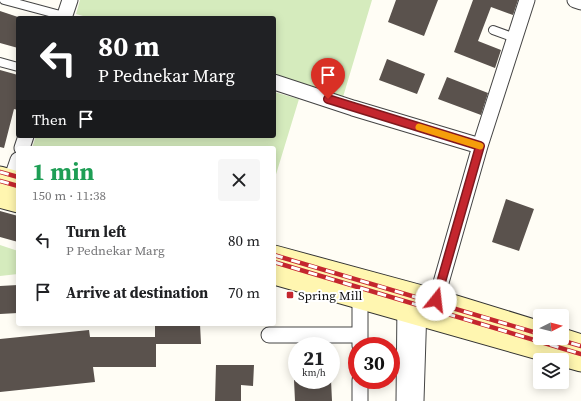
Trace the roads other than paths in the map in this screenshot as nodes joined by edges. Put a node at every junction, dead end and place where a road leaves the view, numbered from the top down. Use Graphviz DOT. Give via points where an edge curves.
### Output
graph roads {
  1 [pos="4,0"];
  2 [pos="70,0"];
  3 [pos="521,0"];
  4 [pos="527,0"];
  5 [pos="575,0"];
  6 [pos="581,2"];
  7 [pos="59,16"];
  8 [pos="66,16"];
  9 [pos="493,30"];
  10 [pos="512,37"];
  11 [pos="0,62"];
  12 [pos="16,66"];
  13 [pos="500,68"];
  14 [pos="276,83"];
  15 [pos="480,146"];
  16 [pos="16,167"];
  17 [pos="9,190"];
  18 [pos="276,257"];
  19 [pos="276,274"];
  20 [pos="360,289"];
  21 [pos="417,303"];
  22 [pos="533,330"];
  23 [pos="269,335"];
  24 [pos="533,336"];
  25 [pos="360,337"];
  26 [pos="348,339"];
  27 [pos="569,344"];
  28 [pos="561,345"];
  29 [pos="581,345"];
  30 [pos="581,361"];
  31 [pos="360,389"];
  32 [pos="360,401"];
  33 [pos="404,401"];
  34 [pos="416,401"];
  1 -- 7 [label="lane"];
  2 -- 8 [label="street"];
  3 -- 10 [label="lane"];
  4 -- 10 [label="street"];
  5 -- 6 [label="street"];
  9 -- 10 [label="lane"];
  10 -- 13 [label="lane"];
  10 -- 15 [label="street"];
  11 -- 12 [label="lane"];
  14 -- 15 [label="street"];
  15 -- 21 [label="street"];
  16 -- 17 [label="street"];
  18 -- 20 [label="main road"];
  19 -- 20 [label="main road"];
  20 -- 21 [label="main road"];
  20 -- 25 [label="street"];
  21 -- 22 [label="main road"];
  21 -- 24 [label="main road"];
  21 -- 33 [label="street"];
  21 -- 34 [label="street"];
  23 -- 26 [label="street"];
  27 -- 29 [label="main road"];
  28 -- 30 [label="main road"];
  31 -- 32 [label="street"];
}
